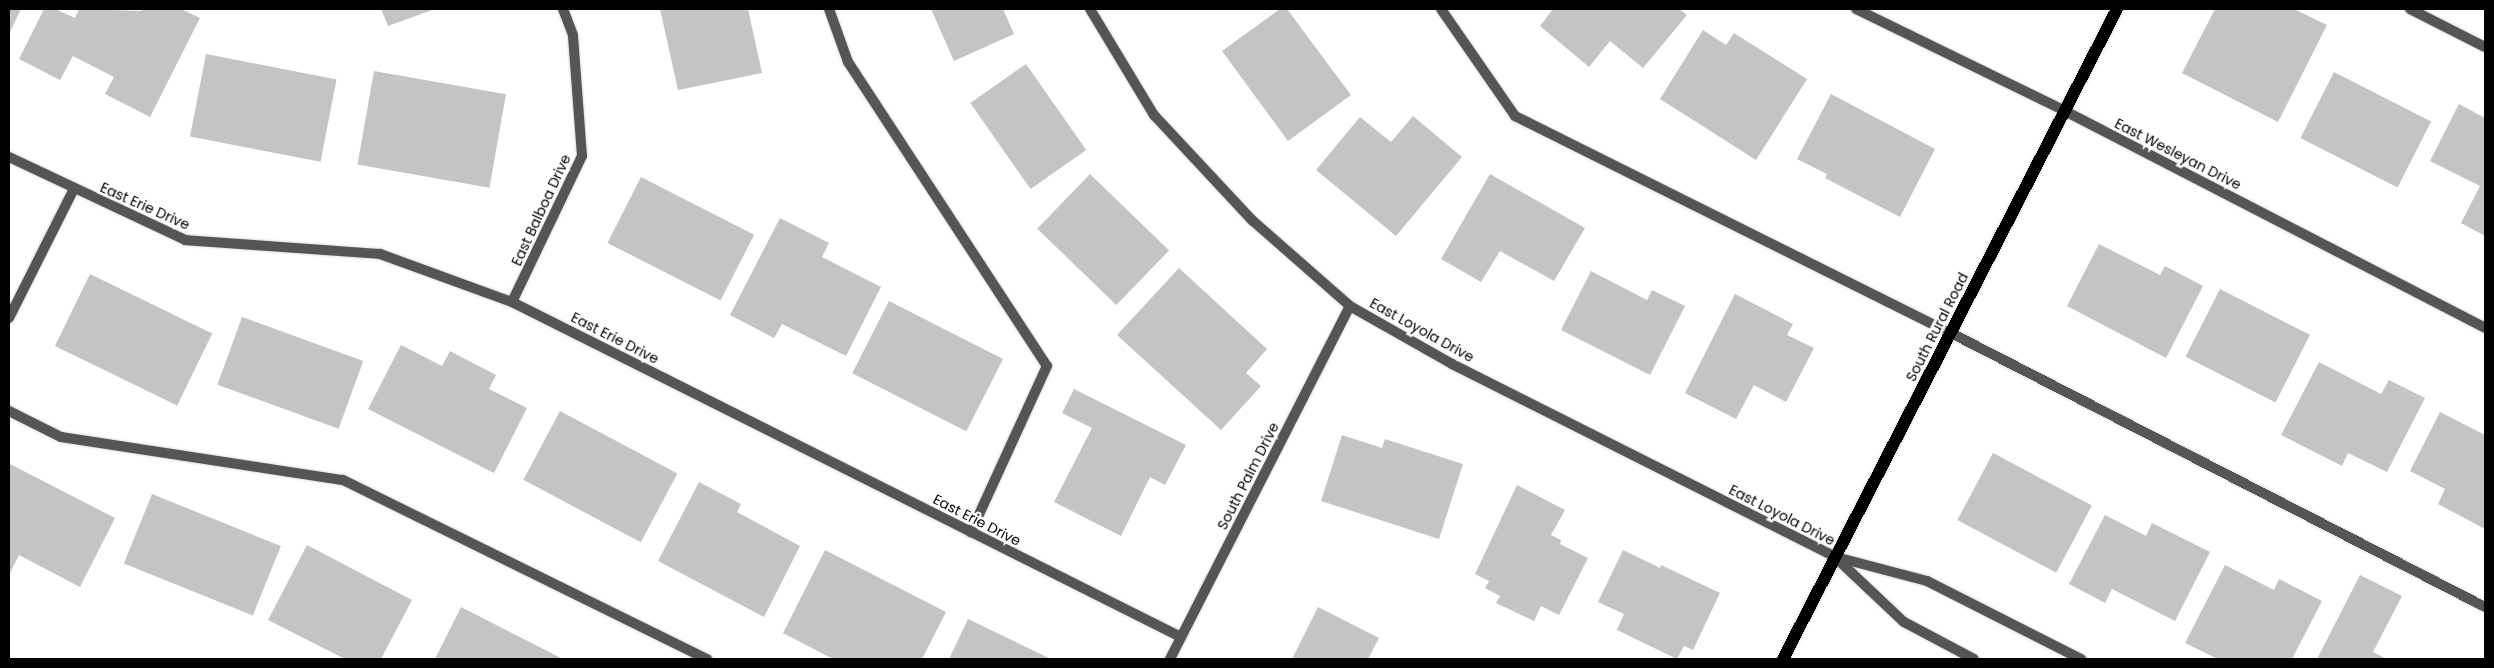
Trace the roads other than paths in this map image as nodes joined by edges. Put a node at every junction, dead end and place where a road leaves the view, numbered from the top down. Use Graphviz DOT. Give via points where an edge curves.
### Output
graph roads {
  1 [pos="563,9"];
  2 [pos="829,9"];
  3 [pos="1090,9"];
  4 [pos="1440,9"];
  5 [pos="1856,9"];
  6 [pos="2117,9"];
  7 [pos="2410,9"];
  8 [pos="2485,47"];
  9 [pos="2064,111"];
  10 [pos="9,156"];
  11 [pos="74,189"];
  12 [pos="512,302"];
  13 [pos="1350,306"];
  14 [pos="9,318"];
  15 [pos="2485,328"];
  16 [pos="1950,333"];
  17 [pos="9,411"];
  18 [pos="971,532"];
  19 [pos="1836,557"];
  20 [pos="2485,607"];
  21 [pos="1181,637"];
  22 [pos="707,659"];
  23 [pos="1170,659"];
  24 [pos="1783,659"];
  25 [pos="1974,659"];
  26 [pos="2081,659"];
  1 -- 12 [label="street, East Balboa Drive" via="573,35 582,156"];
  2 -- 18 [label="street" via="848,62 1047,366"];
  3 -- 13 [label="street, East Loyola Drive" via="1154,115 1252,220"];
  4 -- 16 [label="street" via="1515,116"];
  5 -- 9 [label="street, East Wesleyan Drive"];
  6 -- 9 [label="main road, South Rural Road"];
  7 -- 8 [label="street"];
  9 -- 15 [label="street, East Wesleyan Drive"];
  9 -- 16 [label="main road, South Rural Road"];
  10 -- 11 [label="street, East Erie Drive"];
  11 -- 12 [label="street, East Erie Drive" via="185,240 380,254"];
  11 -- 14 [label="street"];
  12 -- 18 [label="street, East Erie Drive"];
  13 -- 19 [label="street, East Loyola Drive" via="1452,364"];
  13 -- 21 [label="street, South Palm Drive"];
  16 -- 19 [label="main road, South Rural Road"];
  16 -- 20 [label="street"];
  17 -- 22 [label="street" via="61,438 342,480"];
  18 -- 21 [label="street, East Erie Drive"];
  19 -- 24 [label="main road, South Rural Road"];
  19 -- 25 [label="street, East Loyola Drive" via="1904,622"];
  19 -- 26 [label="street, East Loyola Drive" via="1927,580"];
  21 -- 23 [label="street, South Palm Drive"];
}
